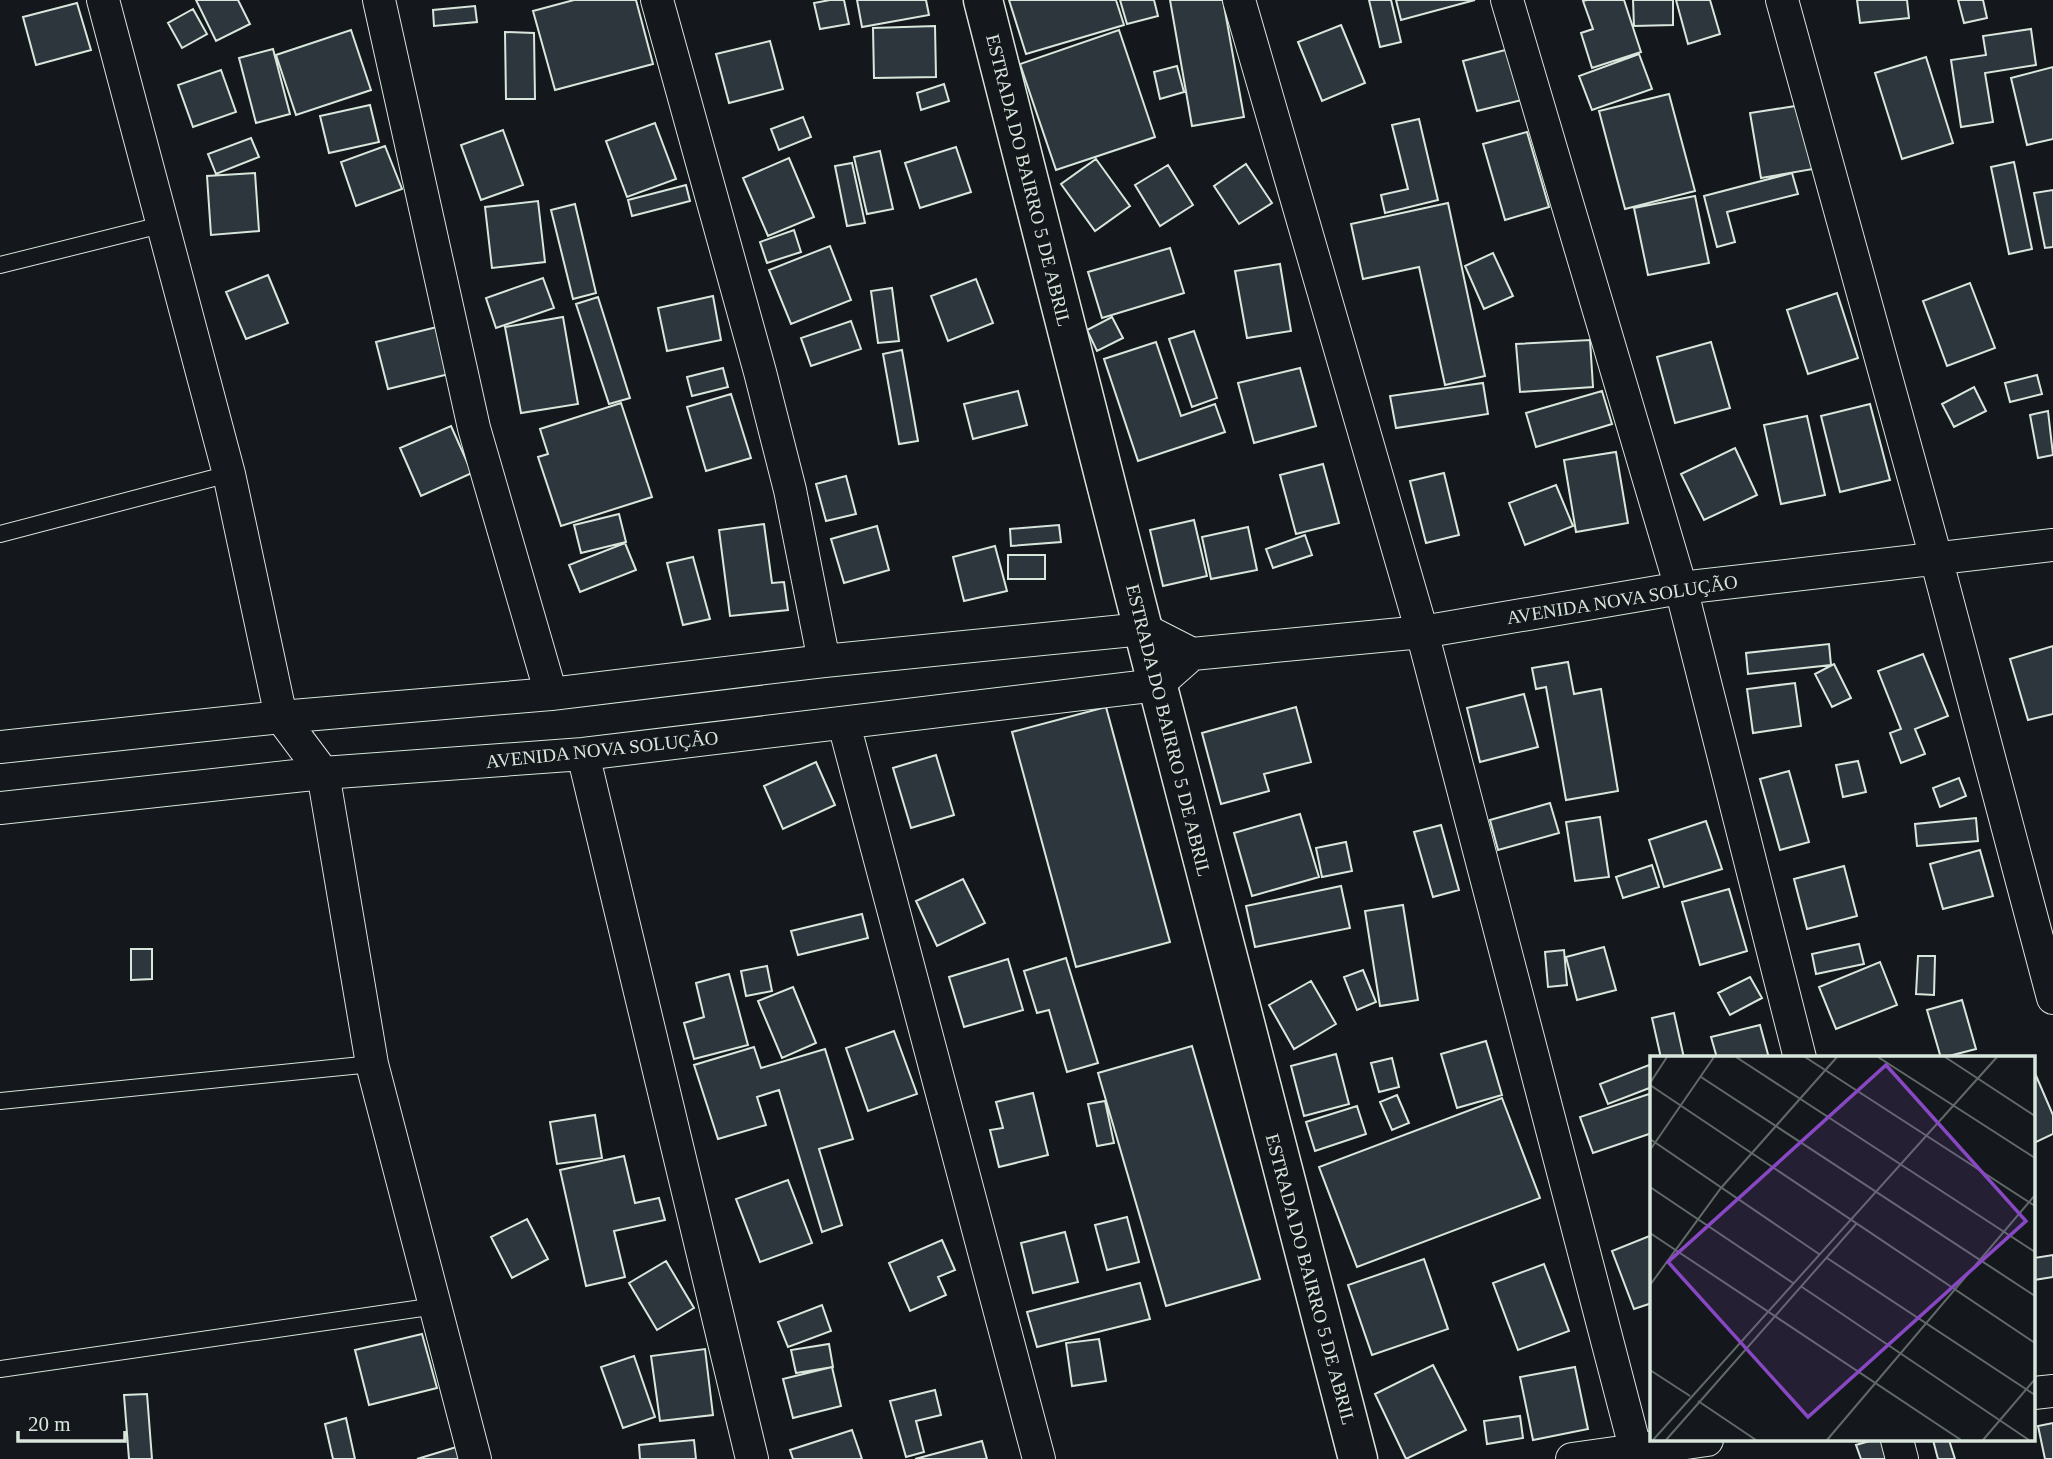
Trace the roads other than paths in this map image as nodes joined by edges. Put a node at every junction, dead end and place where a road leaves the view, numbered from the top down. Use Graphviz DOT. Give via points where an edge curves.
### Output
graph roads {
  1 [pos="103,0"];
  2 [pos="379,0"];
  3 [pos="657,0"];
  4 [pos="983,0"];
  5 [pos="1239,0"];
  6 [pos="1507,0"];
  7 [pos="1782,0"];
  8 [pos="161,225"];
  9 [pos="0,265"];
  10 [pos="229,474"];
  11 [pos="0,534"];
  12 [pos="2053,545"];
  13 [pos="1936,558"];
  14 [pos="1681,588"];
  15 [pos="1143,629"];
  16 [pos="1422,632"];
  17 [pos="1192,654"];
  18 [pos="824,661"];
  19 [pos="1157,685"];
  20 [pos="551,694"];
  21 [pos="281,717"];
  22 [pos="844,723"];
  23 [pos="0,747"];
  24 [pos="583,754"];
  25 [pos="323,773"];
  26 [pos="0,808"];
  27 [pos="2053,998"];
  28 [pos="1799,1056"];
  29 [pos="373,1064"];
  30 [pos="0,1101"];
  31 [pos="436,1306"];
  32 [pos="0,1369"];
  33 [pos="1697,1442"];
  34 [pos="1898,1442"];
  35 [pos="1637,1454"];
  36 [pos="475,1459"];
  37 [pos="752,1459"];
  38 [pos="1039,1459"];
  39 [pos="1358,1459"];
  40 [pos="1572,1459"];
  41 [pos="1902,1459"];
  1 -- 8 [label="street"];
  2 -- 20 [label="street" via="474,428"];
  3 -- 18 [label="street" via="780,451"];
  4 -- 15 [label="street, ESTRADA DO BAIRRO 5 DE ABRIL"];
  5 -- 16 [label="street"];
  6 -- 14 [label="street"];
  7 -- 13 [label="street"];
  8 -- 9 [label="lane"];
  8 -- 10 [label="street"];
  10 -- 11 [label="lane"];
  10 -- 21 [label="street"];
  12 -- 13 [label="street, AVENIDA NOVA SOLUÇÃO"];
  13 -- 14 [label="street, AVENIDA NOVA SOLUÇÃO"];
  13 -- 27 [label="street"];
  14 -- 16 [label="street, AVENIDA NOVA SOLUÇÃO"];
  14 -- 28 [label="street"];
  15 -- 17 [label="street"];
  15 -- 18 [label="street"];
  15 -- 19 [label="street, ESTRADA DO BAIRRO 5 DE ABRIL"];
  16 -- 17 [label="street, AVENIDA NOVA SOLUÇÃO"];
  16 -- 35 [label="street"];
  17 -- 19 [label="street"];
  18 -- 20 [label="street"];
  19 -- 22 [label="street, AVENIDA NOVA SOLUÇÃO"];
  19 -- 39 [label="street, ESTRADA DO BAIRRO 5 DE ABRIL"];
  20 -- 21 [label="street"];
  21 -- 23 [label="street"];
  21 -- 25 [label="street"];
  22 -- 24 [label="street, AVENIDA NOVA SOLUÇÃO"];
  22 -- 38 [label="street"];
  24 -- 25 [label="street, AVENIDA NOVA SOLUÇÃO"];
  24 -- 37 [label="street"];
  25 -- 26 [label="street, AVENIDA NOVA SOLUÇÃO"];
  25 -- 29 [label="street"];
  29 -- 30 [label="lane"];
  29 -- 31 [label="street"];
  31 -- 32 [label="lane"];
  31 -- 36 [label="street"];
  33 -- 35 [label="street"];
  34 -- 41 [label="street"];
  35 -- 40 [label="street"];
}
